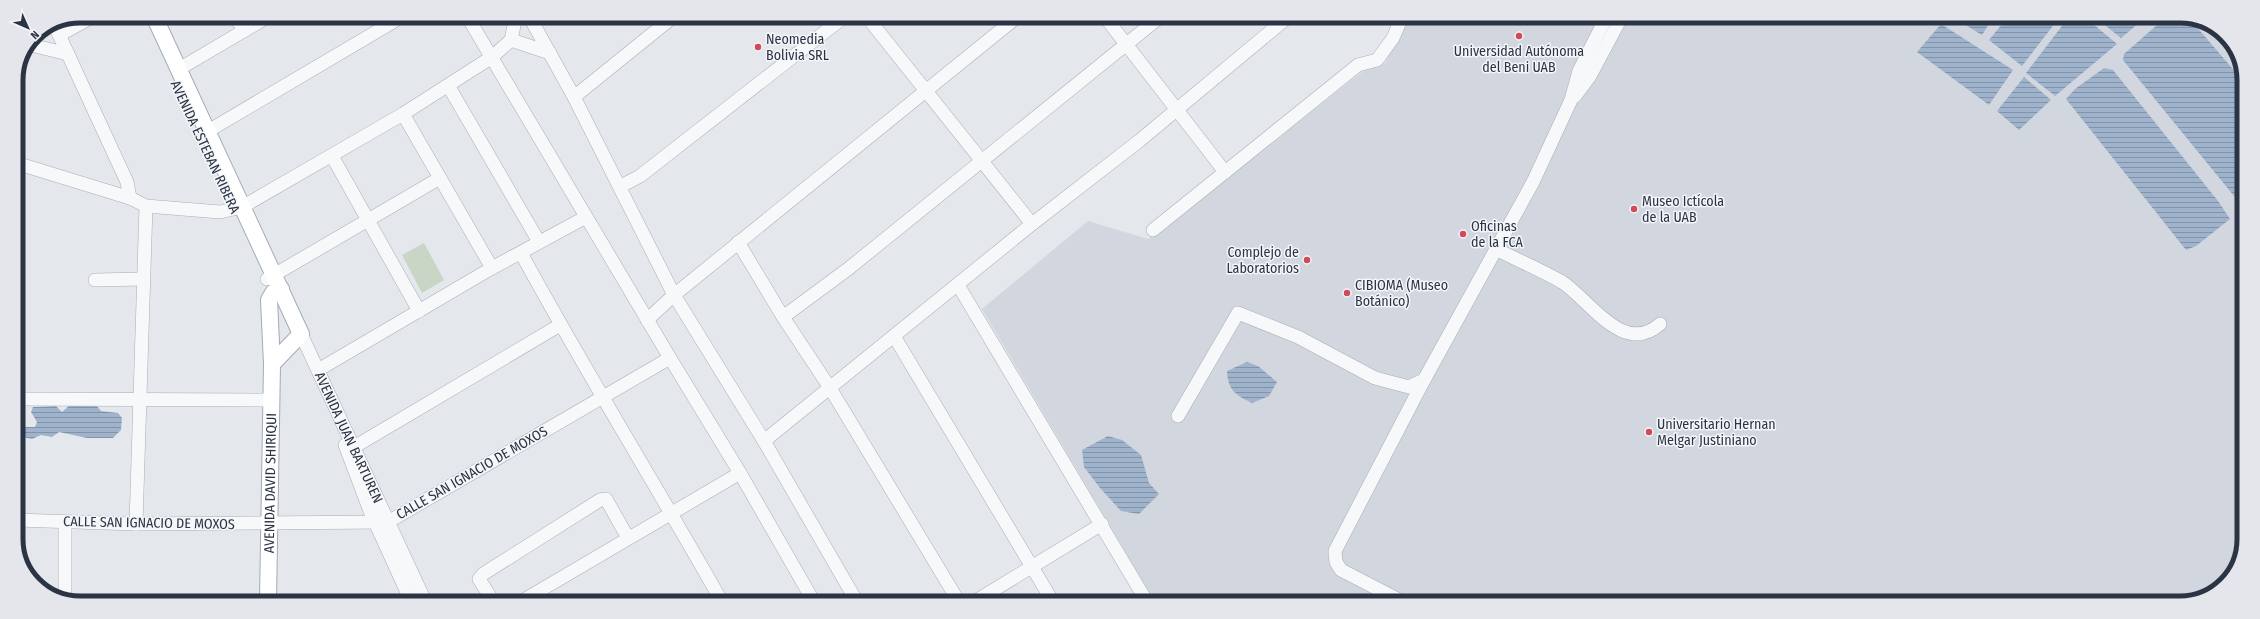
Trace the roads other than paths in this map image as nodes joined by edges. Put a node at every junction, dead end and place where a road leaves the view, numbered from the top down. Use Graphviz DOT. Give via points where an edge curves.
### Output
graph roads {
  1 [pos="76,23"];
  2 [pos="146,23"];
  3 [pos="157,23"];
  4 [pos="239,23"];
  5 [pos="257,23"];
  6 [pos="392,23"];
  7 [pos="471,23"];
  8 [pos="515,23"];
  9 [pos="533,23"];
  10 [pos="666,23"];
  11 [pos="836,23"];
  12 [pos="872,23"];
  13 [pos="1009,23"];
  14 [pos="1110,23"];
  15 [pos="1152,23"];
  16 [pos="1281,23"];
  17 [pos="1399,23"];
  18 [pos="1603,23"];
  19 [pos="1618,23"];
  20 [pos="57,31"];
  21 [pos="244,31"];
  22 [pos="511,40"];
  23 [pos="1126,44"];
  24 [pos="43,48"];
  25 [pos="550,53"];
  26 [pos="68,54"];
  27 [pos="492,57"];
  28 [pos="179,69"];
  29 [pos="449,86"];
  30 [pos="924,91"];
  31 [pos="574,97"];
  32 [pos="1571,100"];
  33 [pos="1177,110"];
  34 [pos="403,114"];
  35 [pos="208,132"];
  36 [pos="332,156"];
  37 [pos="982,161"];
  38 [pos="23,164"];
  39 [pos="1225,172"];
  40 [pos="440,178"];
  41 [pos="620,186"];
  42 [pos="130,198"];
  43 [pos="146,206"];
  44 [pos="238,208"];
  45 [pos="586,217"];
  46 [pos="367,220"];
  47 [pos="1032,224"];
  48 [pos="1153,230"];
  49 [pos="540,242"];
  50 [pos="738,242"];
  51 [pos="1496,250"];
  52 [pos="521,253"];
  53 [pos="492,268"];
  54 [pos="144,279"];
  55 [pos="95,280"];
  56 [pos="274,283"];
  57 [pos="958,285"];
  58 [pos="674,295"];
  59 [pos="419,311"];
  60 [pos="783,317"];
  61 [pos="647,320"];
  62 [pos="1660,324"];
  63 [pos="560,325"];
  64 [pos="894,336"];
  65 [pos="298,337"];
  66 [pos="670,358"];
  67 [pos="272,364"];
  68 [pos="318,370"];
  69 [pos="1424,380"];
  70 [pos="830,388"];
  71 [pos="602,397"];
  72 [pos="140,398"];
  73 [pos="23,399"];
  74 [pos="272,400"];
  75 [pos="1178,416"];
  76 [pos="764,441"];
  77 [pos="354,447"];
  78 [pos="740,473"];
  79 [pos="672,513"];
  80 [pos="23,520"];
  81 [pos="65,522"];
  82 [pos="382,522"];
  83 [pos="136,524"];
  84 [pos="268,524"];
  85 [pos="1102,524"];
  86 [pos="628,538"];
  87 [pos="1033,567"];
  88 [pos="66,594"];
  89 [pos="268,596"];
  90 [pos="409,596"];
  91 [pos="422,596"];
  92 [pos="490,596"];
  93 [pos="530,596"];
  94 [pos="719,596"];
  95 [pos="811,596"];
  96 [pos="854,596"];
  97 [pos="955,596"];
  98 [pos="984,596"];
  99 [pos="1050,596"];
  100 [pos="1144,596"];
  101 [pos="1391,596"];
  1 -- 20 [label="street"];
  2 -- 44 [label="main road, AVENIDA ESTEBAN RIBERA"];
  3 -- 28 [label="main road, AVENIDA ESTEBAN RIBERA"];
  4 -- 21 [label="street"];
  5 -- 21 [label="street"];
  6 -- 35 [label="street"];
  7 -- 27 [label="street"];
  8 -- 22 [label="street"];
  9 -- 25 [label="street"];
  10 -- 31 [label="street"];
  11 -- 41 [label="street" via="640,176"];
  12 -- 30 [label="street"];
  13 -- 30 [label="street"];
  14 -- 23 [label="street"];
  15 -- 23 [label="street"];
  16 -- 33 [label="street"];
  17 -- 39 [label="street" via="1377,60 1358,66"];
  18 -- 32 [label="street" via="1579,71"];
  19 -- 32 [label="street" via="1590,76"];
  20 -- 26 [label="street"];
  21 -- 28 [label="street"];
  22 -- 25 [label="street"];
  22 -- 27 [label="street"];
  23 -- 33 [label="street"];
  23 -- 37 [label="street"];
  24 -- 26 [label="street"];
  25 -- 31 [label="street"];
  26 -- 42 [label="street" via="127,182"];
  27 -- 29 [label="street"];
  27 -- 45 [label="street"];
  28 -- 35 [label="main road, AVENIDA ESTEBAN RIBERA"];
  29 -- 34 [label="street"];
  29 -- 49 [label="street"];
  30 -- 37 [label="street"];
  30 -- 50 [label="street"];
  31 -- 41 [label="street"];
  32 -- 51 [label="street" via="1533,182"];
  33 -- 39 [label="street"];
  33 -- 47 [label="street"];
  34 -- 36 [label="street"];
  34 -- 40 [label="street"];
  35 -- 44 [label="main road, AVENIDA ESTEBAN RIBERA"];
  36 -- 44 [label="street"];
  36 -- 46 [label="street"];
  37 -- 47 [label="street"];
  37 -- 60 [label="street"];
  38 -- 42 [label="street"];
  39 -- 48 [label="street"];
  40 -- 46 [label="street"];
  40 -- 53 [label="street"];
  41 -- 58 [label="street"];
  42 -- 43 [label="street"];
  43 -- 44 [label="street" via="220,212"];
  43 -- 54 [label="street"];
  44 -- 56 [label="main road, AVENIDA ESTEBAN RIBERA"];
  45 -- 49 [label="street"];
  45 -- 61 [label="street"];
  46 -- 56 [label="street"];
  46 -- 59 [label="street"];
  47 -- 57 [label="street"];
  49 -- 52 [label="street"];
  50 -- 58 [label="street"];
  50 -- 60 [label="street"];
  51 -- 62 [label="street" via="1573,289 1614,327 1638,334"];
  51 -- 69 [label="street"];
  52 -- 53 [label="street"];
  52 -- 63 [label="street"];
  53 -- 59 [label="street"];
  54 -- 55 [label="street"];
  54 -- 72 [label="street"];
  56 -- 65 [label="main road, AVENIDA JUAN BARTUREN"];
  56 -- 67 [label="main road, AVENIDA DAVID SHIRIQUI" via="269,300"];
  57 -- 64 [label="street"];
  57 -- 85 [label="street"];
  58 -- 61 [label="street"];
  58 -- 76 [label="street"];
  59 -- 68 [label="street"];
  60 -- 70 [label="street"];
  61 -- 66 [label="street"];
  63 -- 71 [label="street"];
  63 -- 77 [label="street"];
  64 -- 70 [label="street"];
  64 -- 87 [label="street"];
  65 -- 67 [label="main road"];
  65 -- 68 [label="street, AVENIDA JUAN BARTUREN"];
  65 -- 82 [label="street, AVENIDA JUAN BARTUREN" via="345,446"];
  66 -- 71 [label="street, CALLE SAN IGNACIO DE MOXOS"];
  66 -- 78 [label="street"];
  67 -- 74 [label="main road, AVENIDA DAVID SHIRIQUI"];
  68 -- 77 [label="street, AVENIDA JUAN BARTUREN"];
  69 -- 75 [label="street" via="1409,387 1375,378 1298,337 1238,313"];
  69 -- 101 [label="street" via="1335,551 1336,562 1341,570"];
  70 -- 76 [label="street"];
  70 -- 97 [label="street"];
  71 -- 79 [label="street"];
  71 -- 82 [label="street, CALLE SAN IGNACIO DE MOXOS"];
  72 -- 73 [label="street"];
  72 -- 74 [label="street"];
  72 -- 83 [label="street"];
  74 -- 84 [label="main road, AVENIDA DAVID SHIRIQUI"];
  76 -- 96 [label="street"];
  77 -- 82 [label="street, AVENIDA JUAN BARTUREN"];
  78 -- 79 [label="street"];
  78 -- 95 [label="street"];
  79 -- 86 [label="street"];
  79 -- 94 [label="street"];
  80 -- 81 [label="street, CALLE SAN IGNACIO DE MOXOS"];
  81 -- 83 [label="street, CALLE SAN IGNACIO DE MOXOS"];
  81 -- 88 [label="street"];
  82 -- 84 [label="street, CALLE SAN IGNACIO DE MOXOS"];
  82 -- 90 [label="street, AVENIDA JUAN BARTUREN"];
  82 -- 91 [label="street, AVENIDA JUAN BARTUREN"];
  83 -- 84 [label="street, CALLE SAN IGNACIO DE MOXOS"];
  84 -- 89 [label="main road, AVENIDA DAVID SHIRIQUI"];
  85 -- 87 [label="street"];
  85 -- 100 [label="street"];
  86 -- 92 [label="street" via="606,499 600,500 483,574 479,579"];
  86 -- 93 [label="street"];
  87 -- 98 [label="street"];
  87 -- 99 [label="street"];
}
